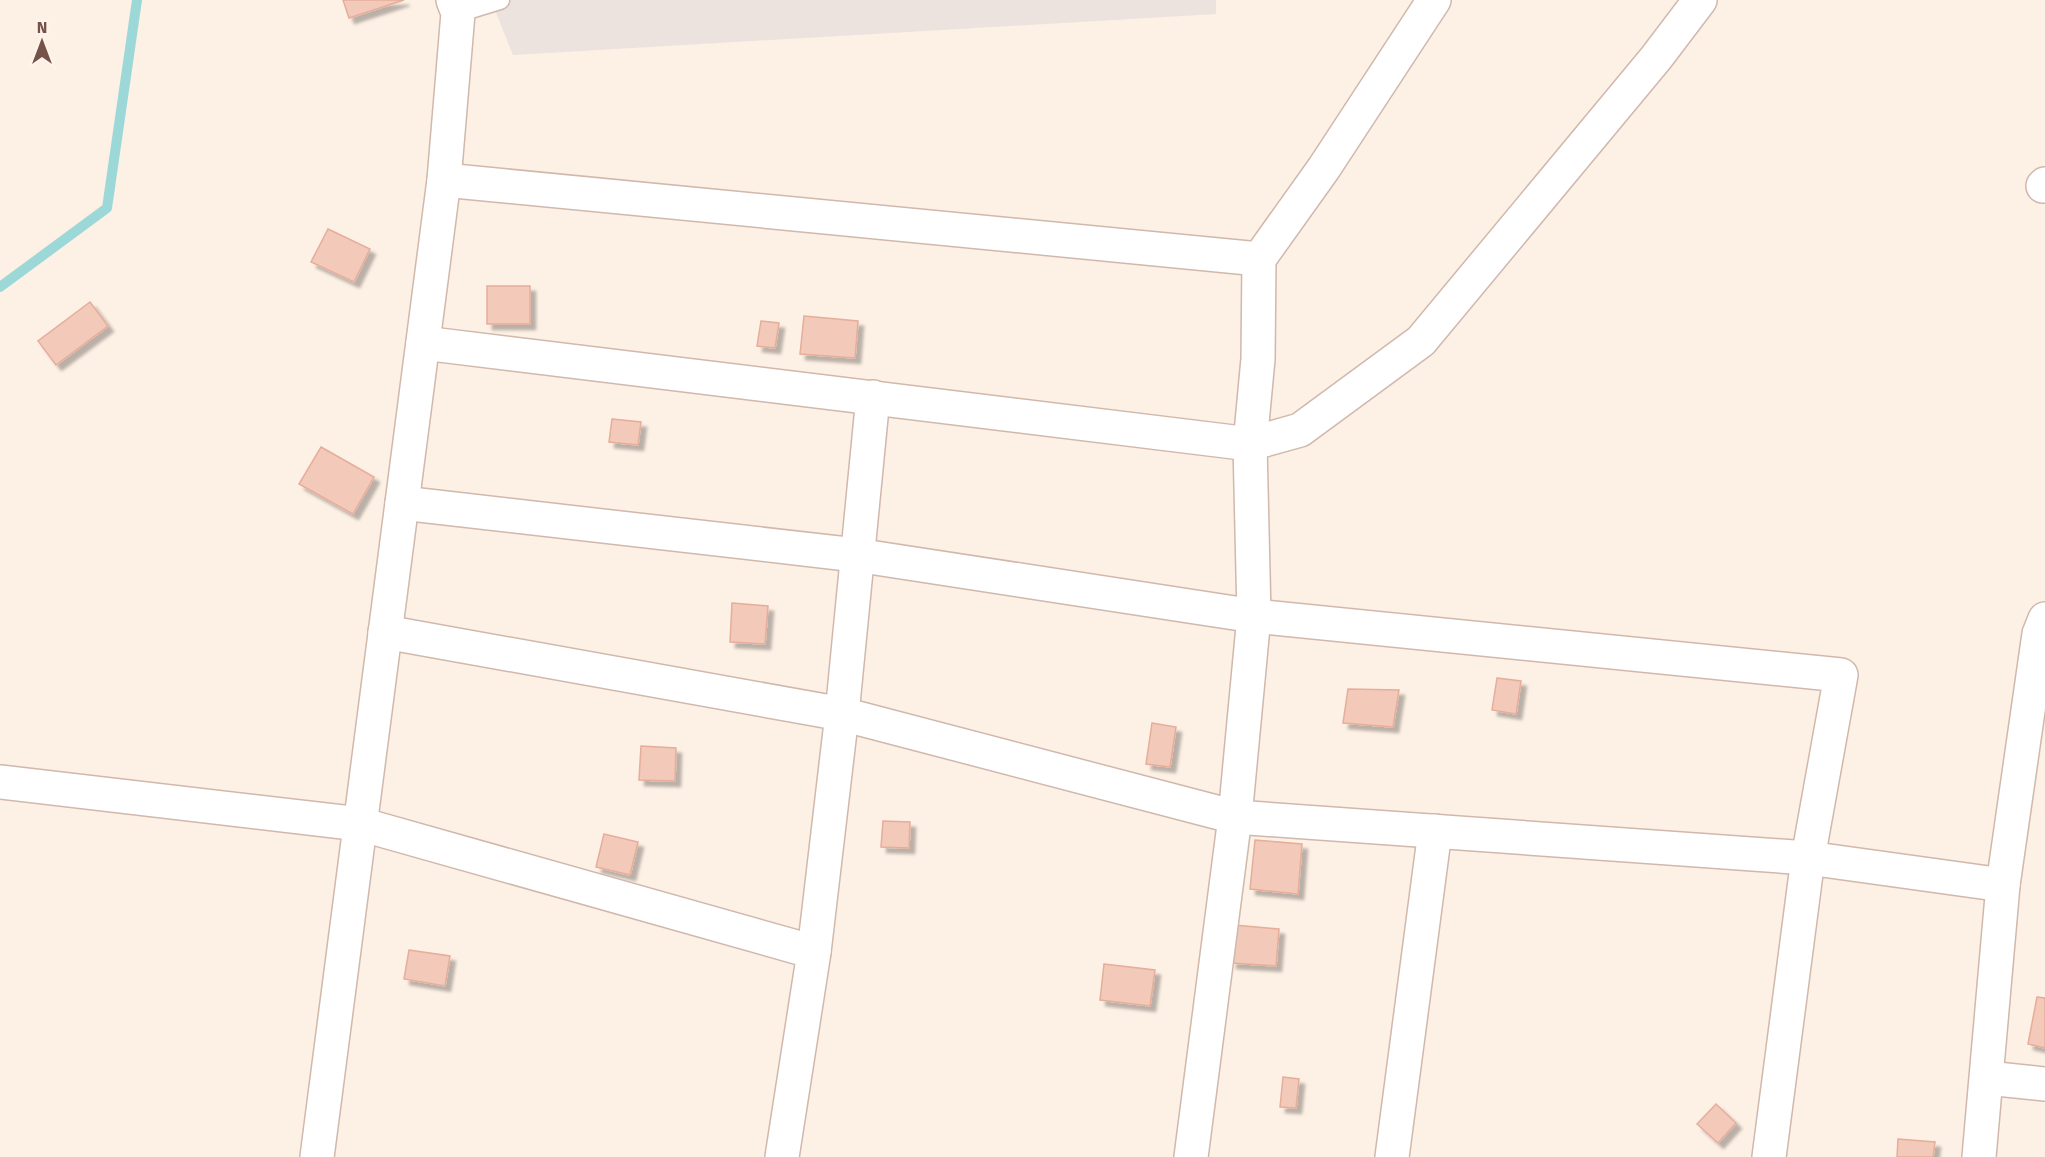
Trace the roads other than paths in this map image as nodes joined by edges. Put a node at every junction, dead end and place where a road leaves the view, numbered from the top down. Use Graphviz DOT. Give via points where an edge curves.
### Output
graph roads {
  1 [pos="500,0"];
  2 [pos="1434,0"];
  3 [pos="1700,0"];
  4 [pos="455,6"];
  5 [pos="444,180"];
  6 [pos="1259,259"];
  7 [pos="423,343"];
  8 [pos="873,397"];
  9 [pos="1250,444"];
  10 [pos="402,503"];
  11 [pos="856,555"];
  12 [pos="1254,616"];
  13 [pos="2045,619"];
  14 [pos="385,632"];
  15 [pos="842,714"];
  16 [pos="0,782"];
  17 [pos="1235,817"];
  18 [pos="360,824"];
  19 [pos="1435,831"];
  20 [pos="1808,858"];
  21 [pos="2003,885"];
  22 [pos="814,952"];
  23 [pos="1987,1078"];
  24 [pos="2045,1083"];
  25 [pos="316,1157"];
  26 [pos="782,1157"];
  27 [pos="1191,1157"];
  28 [pos="1392,1157"];
  29 [pos="1768,1157"];
  30 [pos="1979,1157"];
  1 -- 4 [label="lane"];
  2 -- 6 [label="street"];
  3 -- 9 [label="street" via="1422,341 1300,430"];
  4 -- 5 [label="street"];
  5 -- 6 [label="street"];
  5 -- 7 [label="street"];
  6 -- 9 [label="street"];
  7 -- 8 [label="street"];
  7 -- 10 [label="street"];
  8 -- 9 [label="street"];
  8 -- 11 [label="street"];
  9 -- 12 [label="street"];
  10 -- 11 [label="street"];
  10 -- 14 [label="street"];
  11 -- 12 [label="street"];
  11 -- 15 [label="street"];
  12 -- 17 [label="street"];
  12 -- 20 [label="street" via="1841,675"];
  13 -- 21 [label="street" via="2039,634"];
  14 -- 15 [label="street"];
  14 -- 18 [label="street"];
  15 -- 17 [label="street"];
  15 -- 22 [label="street"];
  16 -- 18 [label="street"];
  17 -- 19 [label="street"];
  17 -- 27 [label="street"];
  18 -- 22 [label="street"];
  18 -- 25 [label="street"];
  19 -- 20 [label="street"];
  19 -- 28 [label="street"];
  20 -- 21 [label="street"];
  20 -- 29 [label="street"];
  21 -- 23 [label="street"];
  22 -- 26 [label="street"];
  23 -- 24 [label="street"];
  23 -- 30 [label="street"];
}
